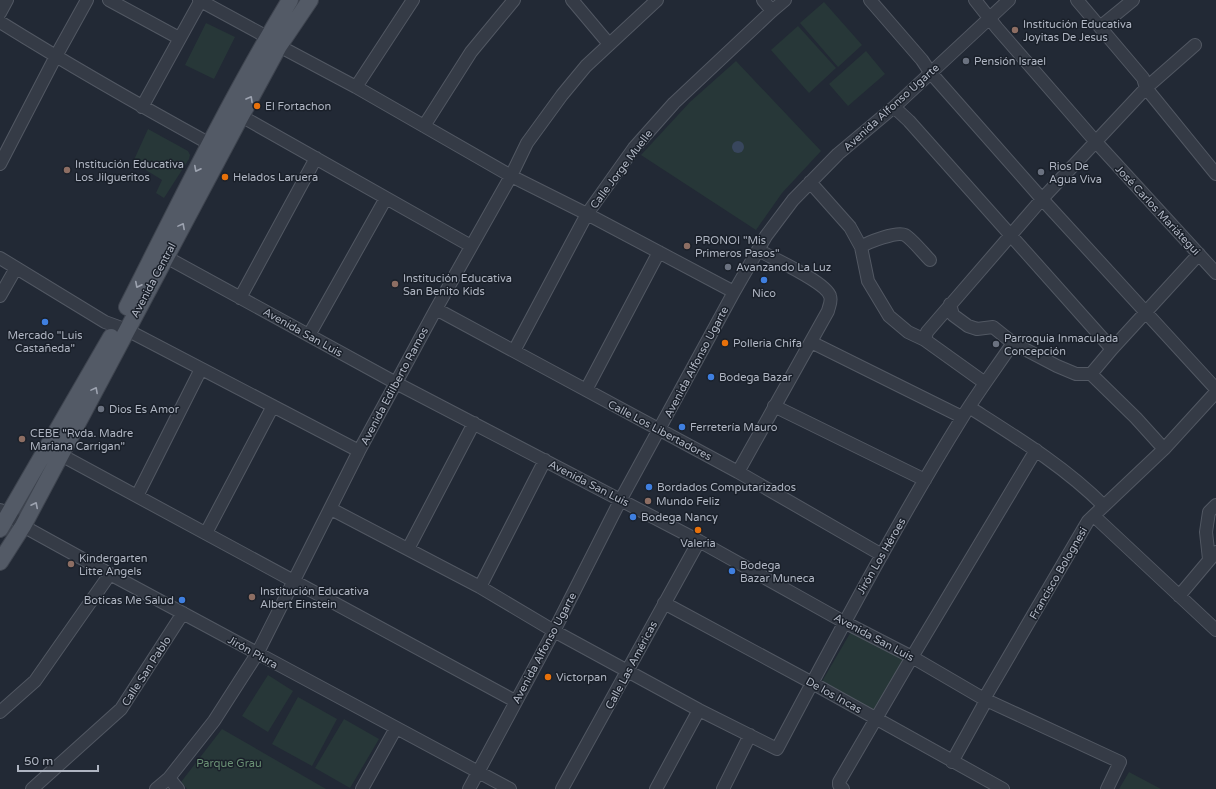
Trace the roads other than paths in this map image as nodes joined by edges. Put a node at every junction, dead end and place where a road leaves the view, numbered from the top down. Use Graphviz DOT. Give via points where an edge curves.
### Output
graph roads {
  1 [pos="7,0"];
  2 [pos="87,0"];
  3 [pos="109,0"];
  4 [pos="200,0"];
  5 [pos="290,0"];
  6 [pos="310,0"];
  7 [pos="413,0"];
  8 [pos="514,0"];
  9 [pos="572,0"];
  10 [pos="657,0"];
  11 [pos="763,0"];
  12 [pos="785,0"];
  13 [pos="870,0"];
  14 [pos="975,0"];
  15 [pos="1009,0"];
  16 [pos="1077,0"];
  17 [pos="1133,0"];
  18 [pos="772,11"];
  19 [pos="990,19"];
  20 [pos="1,22"];
  21 [pos="1100,27"];
  22 [pos="180,38"];
  23 [pos="273,42"];
  24 [pos="609,44"];
  25 [pos="1195,45"];
  26 [pos="56,56"];
  27 [pos="930,72"];
  28 [pos="356,87"];
  29 [pos="1146,88"];
  30 [pos="142,107"];
  31 [pos="894,107"];
  32 [pos="241,116"];
  33 [pos="424,126"];
  34 [pos="1096,142"];
  35 [pos="210,144"];
  36 [pos="316,158"];
  37 [pos="0,164"];
  38 [pos="1216,174"];
  39 [pos="510,176"];
  40 [pos="810,182"];
  41 [pos="386,198"];
  42 [pos="1042,199"];
  43 [pos="587,214"];
  44 [pos="1011,236"];
  45 [pos="471,246"];
  46 [pos="861,247"];
  47 [pos="758,250"];
  48 [pos="659,252"];
  49 [pos="1199,254"];
  50 [pos="166,257"];
  51 [pos="0,258"];
  52 [pos="930,260"];
  53 [pos="16,268"];
  54 [pos="1216,273"];
  55 [pos="734,292"];
  56 [pos="0,296"];
  57 [pos="240,298"];
  58 [pos="950,304"];
  59 [pos="436,309"];
  60 [pos="1146,312"];
  61 [pos="122,328"];
  62 [pos="309,335"];
  63 [pos="925,340"];
  64 [pos="811,342"];
  65 [pos="1013,343"];
  66 [pos="1112,349"];
  67 [pos="514,351"];
  68 [pos="201,369"];
  69 [pos="1092,374"];
  70 [pos="396,383"];
  71 [pos="985,383"];
  72 [pos="1216,389"];
  73 [pos="586,390"];
  74 [pos="1216,392"];
  75 [pos="273,406"];
  76 [pos="774,406"];
  77 [pos="966,412"];
  78 [pos="474,423"];
  79 [pos="659,430"];
  80 [pos="1164,449"];
  81 [pos="1036,450"];
  82 [pos="359,451"];
  83 [pos="60,455"];
  84 [pos="545,460"];
  85 [pos="738,472"];
  86 [pos="925,480"];
  87 [pos="137,496"];
  88 [pos="621,499"];
  89 [pos="1104,506"];
  90 [pos="331,509"];
  91 [pos="4,512"];
  92 [pos="1214,513"];
  93 [pos="1094,516"];
  94 [pos="24,526"];
  95 [pos="0,529"];
  96 [pos="206,533"];
  97 [pos="699,541"];
  98 [pos="408,549"];
  99 [pos="882,555"];
  100 [pos="1213,555"];
  101 [pos="0,562"];
  102 [pos="110,574"];
  103 [pos="294,581"];
  104 [pos="480,587"];
  105 [pos="1179,596"];
  106 [pos="664,602"];
  107 [pos="183,613"];
  108 [pos="844,622"];
  109 [pos="1216,630"];
  110 [pos="554,632"];
  111 [pos="257,654"];
  112 [pos="912,657"];
  113 [pos="628,671"];
  114 [pos="812,683"];
  115 [pos="984,699"];
  116 [pos="516,701"];
  117 [pos="699,710"];
  118 [pos="0,712"];
  119 [pos="876,718"];
  120 [pos="396,728"];
  121 [pos="750,735"];
  122 [pos="952,762"];
  123 [pos="478,772"];
  124 [pos="168,778"];
  125 [pos="842,788"];
  126 [pos="32,789"];
  127 [pos="156,789"];
  128 [pos="178,789"];
  129 [pos="362,789"];
  130 [pos="469,789"];
  131 [pos="510,789"];
  132 [pos="562,789"];
  133 [pos="656,789"];
  134 [pos="723,789"];
  135 [pos="1003,789"];
  136 [pos="1107,789"];
  1 -- 20 [label="street"];
  2 -- 26 [label="street"];
  3 -- 22 [label="street"];
  4 -- 22 [label="street"];
  4 -- 23 [label="street"];
  5 -- 23 [label="main road, Avenida Central"];
  6 -- 23 [label="main road, Avenida Central"];
  7 -- 28 [label="street"];
  8 -- 33 [label="street" via="471,52"];
  9 -- 24 [label="street"];
  10 -- 24 [label="street, Avenida Edilberto Ramos"];
  11 -- 18 [label="street"];
  12 -- 18 [label="street, Calle Jorge Muelle"];
  13 -- 27 [label="street"];
  14 -- 19 [label="street, José Carlos Mariátegui"];
  15 -- 19 [label="street, Avenida Alfonso Ugarte"];
  16 -- 21 [label="street"];
  17 -- 21 [label="street"];
  18 -- 43 [label="street, Calle Jorge Muelle" via="674,103 634,148"];
  19 -- 27 [label="street, Avenida Alfonso Ugarte"];
  19 -- 34 [label="street, José Carlos Mariátegui"];
  20 -- 26 [label="street"];
  21 -- 29 [label="street" via="1143,78"];
  22 -- 30 [label="street"];
  23 -- 28 [label="street"];
  32 -- 23 [label="main road, Avenida Central, one-way"];
  23 -- 35 [label="main road, Avenida Central"];
  24 -- 39 [label="street, Avenida Edilberto Ramos" via="586,66 562,95 527,143"];
  25 -- 29 [label="street"];
  26 -- 30 [label="street"];
  26 -- 37 [label="street"];
  27 -- 31 [label="street, Avenida Alfonso Ugarte"];
  27 -- 42 [label="street"];
  28 -- 33 [label="street"];
  29 -- 34 [label="street"];
  29 -- 38 [label="street"];
  30 -- 35 [label="street"];
  31 -- 40 [label="street, Avenida Alfonso Ugarte" via="838,154"];
  31 -- 44 [label="street" via="910,121"];
  32 -- 36 [label="street"];
  50 -- 32 [label="main road, Avenida Central, one-way"];
  33 -- 39 [label="street"];
  34 -- 42 [label="street"];
  34 -- 49 [label="street, José Carlos Mariátegui"];
  35 -- 61 [label="main road, Avenida Central, one-way"];
  36 -- 41 [label="street"];
  36 -- 57 [label="street"];
  39 -- 43 [label="street"];
  39 -- 45 [label="street, Avenida Edilberto Ramos"];
  40 -- 46 [label="street" via="850,227"];
  40 -- 47 [label="street, Avenida Alfonso Ugarte" via="766,236"];
  41 -- 45 [label="street"];
  41 -- 62 [label="street"];
  42 -- 44 [label="street"];
  42 -- 60 [label="street"];
  43 -- 48 [label="street"];
  43 -- 67 [label="street, Calle Jorge Muelle"];
  44 -- 58 [label="street"];
  44 -- 66 [label="street"];
  45 -- 59 [label="street, Avenida Edilberto Ramos"];
  46 -- 52 [label="street" via="867,242 900,234 905,235"];
  46 -- 63 [label="street" via="868,281 889,316 908,332"];
  47 -- 55 [label="street, Avenida Alfonso Ugarte"];
  47 -- 64 [label="street" via="822,285 830,295 828,311"];
  48 -- 55 [label="street"];
  48 -- 73 [label="street"];
  49 -- 54 [label="street, José Carlos Mariátegui"];
  49 -- 60 [label="street"];
  50 -- 57 [label="street, Avenida San Luis"];
  50 -- 61 [label="main road, Avenida Central"];
  51 -- 53 [label="street"];
  53 -- 56 [label="street"];
  53 -- 61 [label="street" via="105,322"];
  55 -- 79 [label="street, Avenida Alfonso Ugarte"];
  57 -- 62 [label="street, Avenida San Luis"];
  58 -- 63 [label="street" via="927,332"];
  58 -- 65 [label="street" via="952,315 968,326 977,329 993,327"];
  59 -- 67 [label="street, Calle Los Libertadores"];
  59 -- 70 [label="street, Avenida Edilberto Ramos"];
  60 -- 66 [label="street"];
  60 -- 72 [label="street"];
  61 -- 68 [label="street"];
  83 -- 61 [label="main road, Avenida Central, one-way"];
  61 -- 91 [label="main road, Avenida Central"];
  62 -- 70 [label="street, Avenida San Luis"];
  63 -- 71 [label="street"];
  64 -- 76 [label="street"];
  64 -- 77 [label="street"];
  65 -- 69 [label="street" via="1076,374"];
  65 -- 71 [label="street, Jirón Los Héroes"];
  66 -- 69 [label="street"];
  67 -- 73 [label="street, Calle Los Libertadores"];
  68 -- 75 [label="street"];
  68 -- 87 [label="street"];
  69 -- 80 [label="street"];
  70 -- 78 [label="street, Avenida San Luis"];
  70 -- 82 [label="street, Avenida Edilberto Ramos"];
  71 -- 77 [label="street, Jirón Los Héroes"];
  73 -- 79 [label="street, Calle Los Libertadores"];
  74 -- 80 [label="street, Francisco Bolognesi"];
  75 -- 82 [label="street"];
  75 -- 96 [label="street"];
  76 -- 85 [label="street"];
  76 -- 86 [label="street"];
  77 -- 81 [label="street"];
  77 -- 86 [label="street, Jirón Los Héroes"];
  78 -- 84 [label="street, Avenida San Luis"];
  78 -- 98 [label="street"];
  79 -- 85 [label="street, Calle Los Libertadores"];
  79 -- 88 [label="street, Avenida Alfonso Ugarte"];
  80 -- 89 [label="street, Francisco Bolognesi"];
  81 -- 89 [label="street"];
  81 -- 112 [label="street"];
  82 -- 90 [label="street, Avenida Edilberto Ramos"];
  83 -- 87 [label="street"];
  94 -- 83 [label="main road, Avenida Central, one-way"];
  84 -- 88 [label="street, Avenida San Luis"];
  84 -- 104 [label="street"];
  85 -- 99 [label="street, Calle Los Libertadores"];
  86 -- 99 [label="street, Jirón Los Héroes"];
  87 -- 96 [label="street"];
  88 -- 97 [label="street, Avenida San Luis"];
  88 -- 110 [label="street, Avenida Alfonso Ugarte"];
  89 -- 93 [label="street, Francisco Bolognesi"];
  90 -- 98 [label="street"];
  90 -- 103 [label="street, Avenida Edilberto Ramos"];
  91 -- 94 [label="street, Jirón Piura"];
  91 -- 95 [label="main road, Avenida Central"];
  92 -- 100 [label="street" via="1206,532"];
  93 -- 105 [label="street"];
  93 -- 115 [label="street, Francisco Bolognesi" via="1088,521"];
  94 -- 101 [label="main road, Avenida Central"];
  94 -- 102 [label="street, Jirón Piura"];
  96 -- 103 [label="street"];
  97 -- 106 [label="street, Calle Las Américas"];
  97 -- 108 [label="street, Avenida San Luis"];
  98 -- 104 [label="street"];
  99 -- 108 [label="street, Jirón Los Héroes"];
  100 -- 105 [label="street"];
  102 -- 107 [label="street, Jirón Piura"];
  102 -- 118 [label="street" via="35,681"];
  103 -- 111 [label="street, Avenida Edilberto Ramos"];
  103 -- 116 [label="street"];
  104 -- 110 [label="street"];
  105 -- 109 [label="street"];
  106 -- 113 [label="street, Calle Las Américas"];
  106 -- 114 [label="street, De los Incas"];
  107 -- 111 [label="street, Jirón Piura"];
  107 -- 126 [label="street, Calle San Pablo" via="121,709"];
  108 -- 112 [label="street, Avenida San Luis"];
  108 -- 114 [label="street, Jirón Los Héroes"];
  110 -- 113 [label="street"];
  110 -- 116 [label="street, Avenida Alfonso Ugarte"];
  111 -- 120 [label="street, Jirón Piura"];
  111 -- 124 [label="street, Avenida Edilberto Ramos" via="214,721"];
  112 -- 115 [label="street, Avenida San Luis"];
  112 -- 119 [label="street"];
  113 -- 117 [label="street"];
  113 -- 132 [label="street, Calle Las Américas"];
  114 -- 119 [label="street, De los Incas"];
  114 -- 121 [label="street, Jirón Los Héroes" via="777,749"];
  115 -- 122 [label="street, Francisco Bolognesi" via="983,706"];
  115 -- 136 [label="street, Avenida San Luis" via="1120,762"];
  116 -- 123 [label="street, Avenida Alfonso Ugarte"];
  117 -- 121 [label="street"];
  117 -- 133 [label="street"];
  119 -- 122 [label="street, De los Incas"];
  119 -- 125 [label="street" via="840,782"];
  120 -- 123 [label="street, Jirón Piura"];
  120 -- 129 [label="street"];
  121 -- 134 [label="street"];
  122 -- 135 [label="street, De los Incas"];
  123 -- 130 [label="street, Avenida Alfonso Ugarte"];
  123 -- 131 [label="street, Jirón Piura"];
  124 -- 127 [label="street, Avenida Edilberto Ramos"];
  124 -- 128 [label="street"];
}
